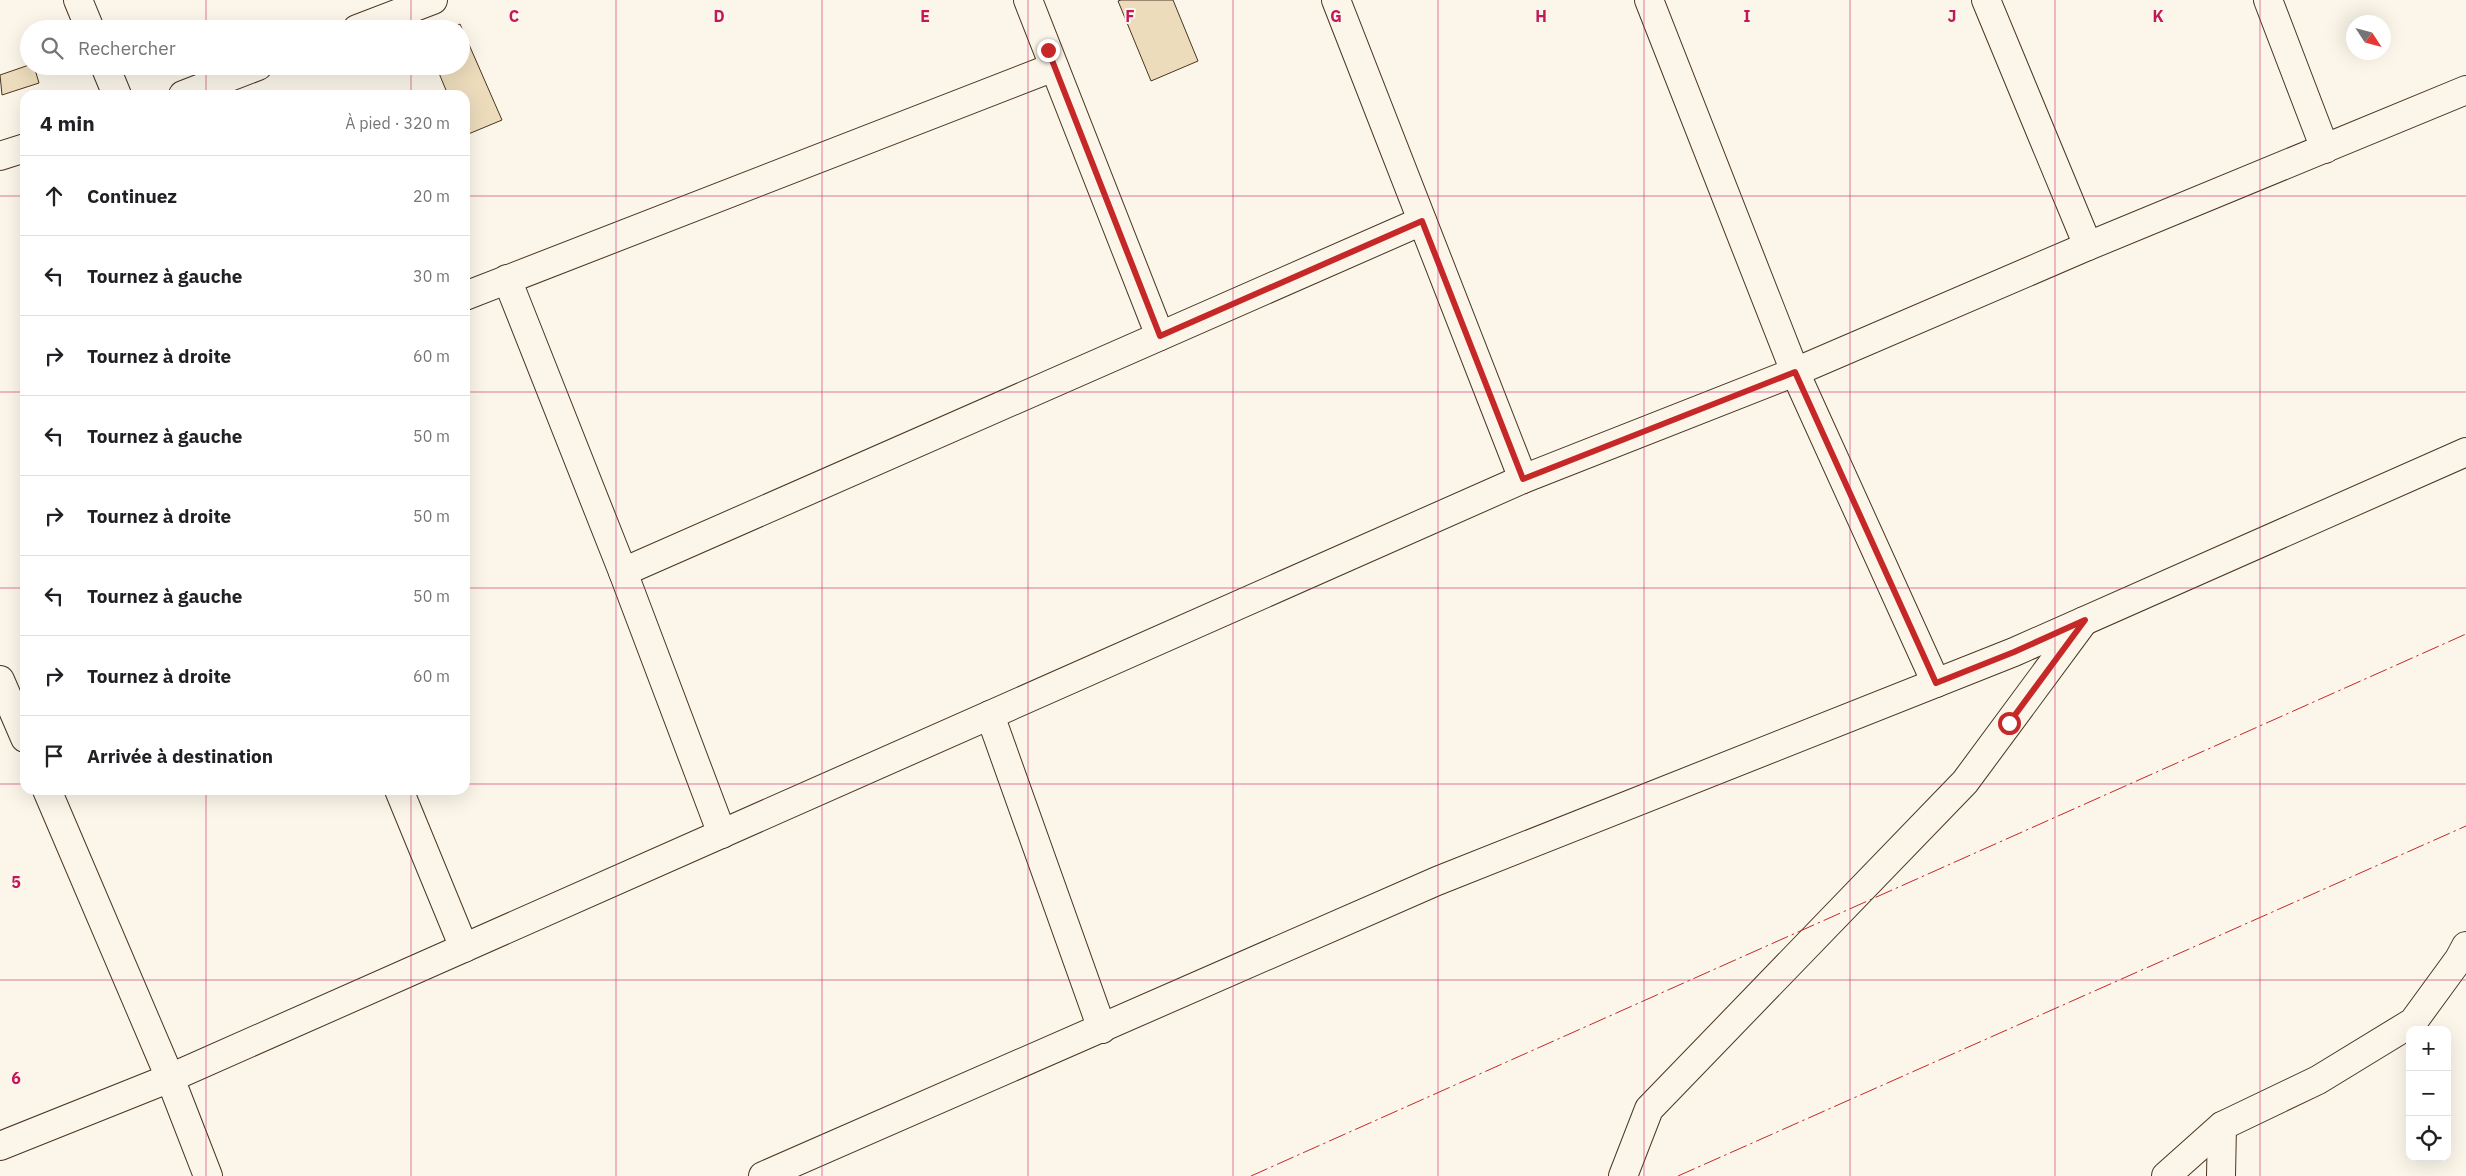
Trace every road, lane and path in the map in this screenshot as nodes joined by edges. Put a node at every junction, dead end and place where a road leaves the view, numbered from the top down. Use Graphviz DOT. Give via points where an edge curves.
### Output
graph roads {
  1 [pos="78,0"];
  2 [pos="433,0"];
  3 [pos="1028,0"];
  4 [pos="1336,0"];
  5 [pos="1649,0"];
  6 [pos="1986,0"];
  7 [pos="2268,0"];
  8 [pos="86,20"];
  9 [pos="381,20"];
  10 [pos="1054,67"];
  11 [pos="109,75"];
  12 [pos="235,75"];
  13 [pos="115,90"];
  14 [pos="196,90"];
  15 [pos="2466,90"];
  16 [pos="2325,149"];
  17 [pos="20,150"];
  18 [pos="0,156"];
  19 [pos="1422,221"];
  20 [pos="2088,246"];
  21 [pos="507,279"];
  22 [pos="470,294"];
  23 [pos="1160,336"];
  24 [pos="1795,372"];
  25 [pos="2466,452"];
  26 [pos="1523,479"];
  27 [pos="623,572"];
  28 [pos="2085,620"];
  29 [pos="0,680"];
  30 [pos="1936,683"];
  31 [pos="990,715"];
  32 [pos="20,726"];
  33 [pos="49,795"];
  34 [pos="401,795"];
  35 [pos="722,834"];
  36 [pos="2466,946"];
  37 [pos="464,948"];
  38 [pos="1102,1029"];
  39 [pos="170,1078"];
  40 [pos="2222,1126"];
  41 [pos="0,1146"];
  42 [pos="208,1176"];
  43 [pos="763,1176"];
  44 [pos="1624,1176"];
  45 [pos="2166,1176"];
  46 [pos="2221,1176"];
  1 -- 8 [label="street"];
  2 -- 9 [label="street"];
  3 -- 10 [label="street"];
  4 -- 19 [label="street"];
  5 -- 24 [label="street"];
  6 -- 20 [label="street"];
  7 -- 16 [label="street"];
  10 -- 21 [label="street"];
  10 -- 23 [label="street"];
  11 -- 13 [label="street"];
  12 -- 14 [label="street"];
  15 -- 16 [label="street"];
  16 -- 20 [label="street"];
  17 -- 18 [label="street"];
  19 -- 23 [label="street"];
  19 -- 26 [label="street"];
  20 -- 24 [label="street"];
  21 -- 22 [label="street"];
  21 -- 27 [label="street"];
  23 -- 27 [label="street"];
  24 -- 26 [label="street"];
  24 -- 30 [label="street"];
  25 -- 28 [label="street"];
  26 -- 31 [label="street"];
  27 -- 35 [label="street"];
  28 -- 30 [label="street"];
  28 -- 44 [label="street" via="1965,782 1649,1110"];
  29 -- 32 [label="street"];
  30 -- 38 [label="street" via="1437,881"];
  31 -- 35 [label="street"];
  31 -- 38 [label="street"];
  33 -- 39 [label="street"];
  34 -- 37 [label="street"];
  35 -- 37 [label="street"];
  36 -- 40 [label="street" via="2413,1022 2318,1080"];
  37 -- 39 [label="street"];
  38 -- 43 [label="street"];
  39 -- 41 [label="street"];
  39 -- 42 [label="street"];
  40 -- 45 [label="street"];
  40 -- 46 [label="street"];
}
